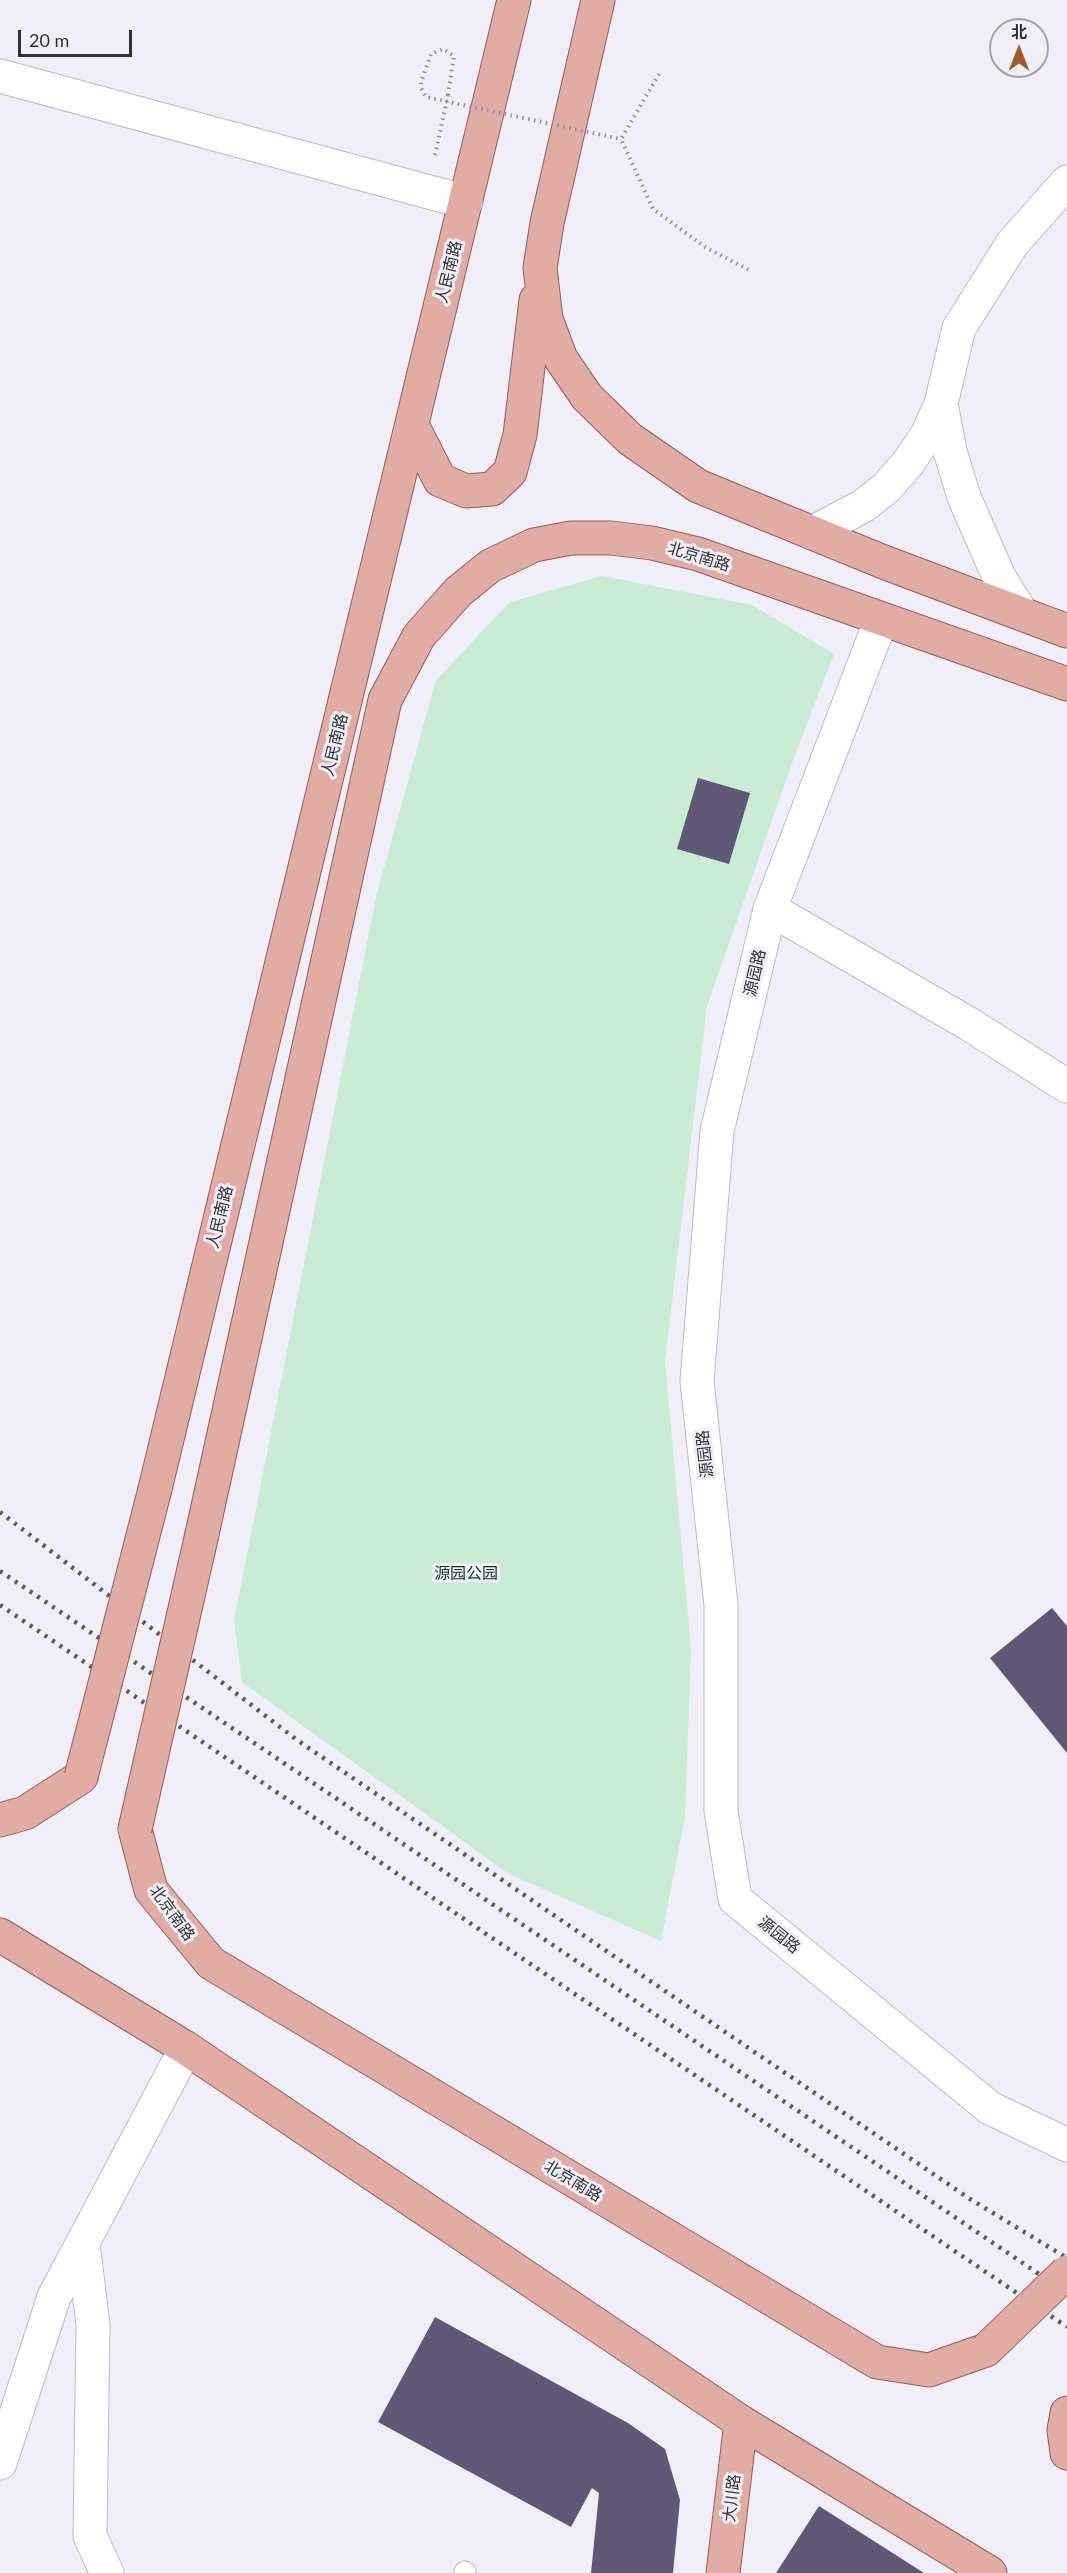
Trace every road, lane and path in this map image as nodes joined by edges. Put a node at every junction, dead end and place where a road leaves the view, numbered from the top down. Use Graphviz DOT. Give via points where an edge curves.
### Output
graph roads {
  1 [pos="514,0"];
  2 [pos="598,0"];
  3 [pos="659,75"];
  4 [pos="0,76"];
  5 [pos="621,139"];
  6 [pos="1067,182"];
  7 [pos="427,191"];
  8 [pos="466,202"];
  9 [pos="540,268"];
  10 [pos="751,271"];
  11 [pos="940,404"];
  12 [pos="412,425"];
  13 [pos="813,533"];
  14 [pos="1022,614"];
  15 [pos="881,620"];
  16 [pos="1067,631"];
  17 [pos="1067,684"];
  18 [pos="770,909"];
  19 [pos="1067,1086"];
  20 [pos="0,1820"];
  21 [pos="0,1935"];
  22 [pos="186,2048"];
  23 [pos="1067,2145"];
  24 [pos="83,2243"];
  25 [pos="1067,2272"];
  26 [pos="1067,2413"];
  27 [pos="741,2422"];
  28 [pos="1067,2453"];
  29 [pos="0,2463"];
  30 [pos="107,2573"];
  31 [pos="723,2573"];
  32 [pos="990,2573"];
  1 -- 8 [label="main road, 人民南路"];
  2 -- 9 [label="main road"];
  3 -- 5 [label="path"];
  4 -- 7 [label="street"];
  5 -- 7 [label="path, bridge" via="426,97 421,82 431,54 443,49 454,56 448,95"];
  5 -- 10 [label="path" via="654,209 705,247"];
  6 -- 11 [label="street" via="1011,244 959,328"];
  7 -- 8 [label="street"];
  8 -- 12 [label="main road, 人民南路"];
  9 -- 12 [label="main road" via="520,435 510,472 492,489 466,491 440,480"];
  9 -- 13 [label="main road" via="546,319 561,359 587,397 630,440 698,486"];
  11 -- 13 [label="street" via="927,435 886,488 847,516"];
  11 -- 14 [label="street" via="950,452 980,538"];
  12 -- 20 [label="main road, 人民南路, bridge" via="155,1489 81,1777 26,1813"];
  13 -- 14 [label="main road"];
  14 -- 16 [label="main road"];
  15 -- 17 [label="main road, 北京南路"];
  15 -- 18 [label="street, 源园路"];
  15 -- 25 [label="main road, 北京南路, bridge" via="698,554 652,543 571,538 534,545 499,561 458,592 419,636 385,700 135,1829 151,1890 211,1963 876,2362 929,2370 986,2350"];
  18 -- 19 [label="street" via="969,1024"];
  18 -- 23 [label="street, 源园路" via="717,1131 697,1381 721,1605 721,1811 735,1899 990,2108"];
  21 -- 22 [label="main road"];
  22 -- 24 [label="street"];
  22 -- 27 [label="main road"];
  24 -- 29 [label="street" via="54,2297"];
  24 -- 30 [label="street" via="93,2325 90,2536"];
  26 -- 28 [label="main road"];
  27 -- 31 [label="main road, 大川路"];
  27 -- 32 [label="main road"];
}
